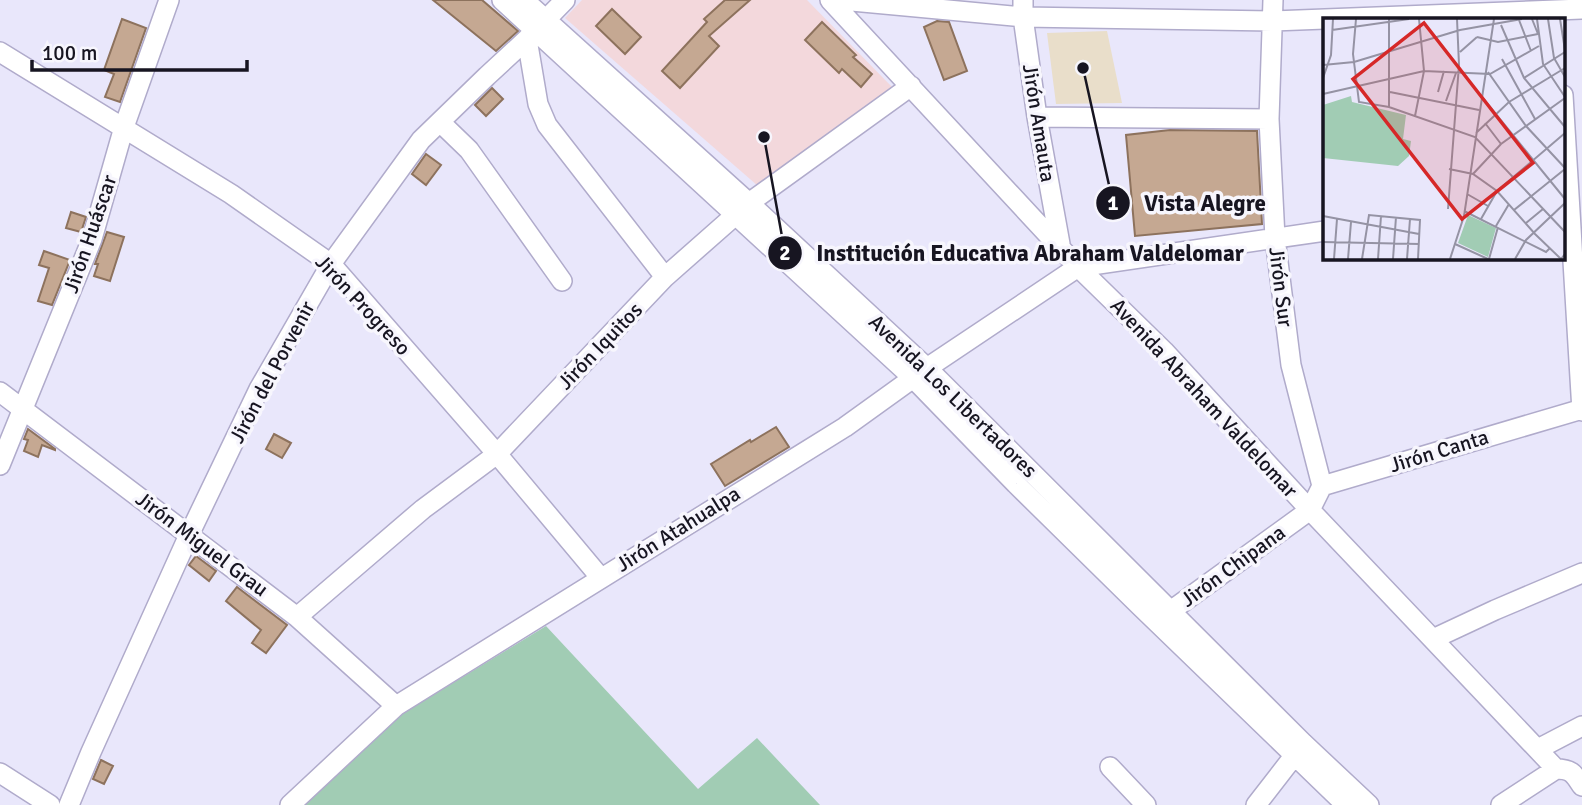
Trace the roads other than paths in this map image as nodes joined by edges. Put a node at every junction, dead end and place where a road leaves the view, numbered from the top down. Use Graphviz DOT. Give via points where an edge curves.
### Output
graph roads {
  1 [pos="169,0"];
  2 [pos="502,0"];
  3 [pos="524,0"];
  4 [pos="565,0"];
  5 [pos="830,0"];
  6 [pos="841,0"];
  7 [pos="1273,0"];
  8 [pos="1023,9"];
  9 [pos="1582,9"];
  10 [pos="1558,10"];
  11 [pos="1351,18"];
  12 [pos="1323,19"];
  13 [pos="1273,21"];
  14 [pos="537,30"];
  15 [pos="0,52"];
  16 [pos="911,86"];
  17 [pos="1564,108"];
  18 [pos="1037,117"];
  19 [pos="1269,119"];
  20 [pos="440,122"];
  21 [pos="124,127"];
  22 [pos="1571,195"];
  23 [pos="743,209"];
  24 [pos="1323,231"];
  25 [pos="1275,238"];
  26 [pos="1060,246"];
  27 [pos="331,264"];
  28 [pos="1078,267"];
  29 [pos="666,277"];
  30 [pos="562,281"];
  31 [pos="920,373"];
  32 [pos="0,392"];
  33 [pos="23,410"];
  34 [pos="1582,410"];
  35 [pos="497,454"];
  36 [pos="0,465"];
  37 [pos="1322,486"];
  38 [pos="1310,510"];
  39 [pos="189,535"];
  40 [pos="1582,573"];
  41 [pos="600,577"];
  42 [pos="1163,616"];
  43 [pos="297,617"];
  44 [pos="1433,639"];
  45 [pos="396,706"];
  46 [pos="1582,726"];
  47 [pos="1538,749"];
  48 [pos="1298,750"];
  49 [pos="1111,767"];
  50 [pos="1556,769"];
  51 [pos="0,773"];
  52 [pos="1582,786"];
  53 [pos="50,805"];
  54 [pos="69,805"];
  55 [pos="290,805"];
  56 [pos="1146,805"];
  57 [pos="1256,805"];
  58 [pos="1346,805"];
  59 [pos="1369,805"];
  60 [pos="1501,805"];
  1 -- 21 [label="street, Jirón Huáscar"];
  2 -- 14 [label="street, Avenida Los Libertadores"];
  3 -- 14 [label="street, Avenida Los Libertadores"];
  4 -- 14 [label="street, Jirón del Porvenir"];
  5 -- 16 [label="street, Avenida Abraham Valdelomar"];
  6 -- 8 [label="street"];
  7 -- 13 [label="street, Jirón Sur"];
  8 -- 13 [label="street"];
  8 -- 18 [label="street, Jirón Amauta"];
  9 -- 10 [label="street"];
  10 -- 11 [label="street"];
  12 -- 13 [label="street"];
  13 -- 19 [label="street, Jirón Sur"];
  14 -- 20 [label="street, Jirón del Porvenir"];
  14 -- 23 [label="street, Avenida Los Libertadores" via="628,117"];
  14 -- 29 [label="street" via="538,104 547,125"];
  15 -- 21 [label="street, Jirón Progreso"];
  16 -- 23 [label="street, Jirón Iquitos"];
  16 -- 26 [label="street, Avenida Abraham Valdelomar"];
  17 -- 22 [label="street"];
  18 -- 19 [label="street"];
  18 -- 26 [label="street, Jirón Amauta"];
  19 -- 25 [label="street, Jirón Sur"];
  20 -- 27 [label="street, Jirón del Porvenir" via="421,140"];
  20 -- 30 [label="street" via="468,150"];
  21 -- 27 [label="street, Jirón Progreso"];
  21 -- 33 [label="street, Jirón Huáscar" via="92,239"];
  22 -- 34 [label="street"];
  23 -- 29 [label="street, Jirón Iquitos"];
  23 -- 31 [label="street, Avenida Los Libertadores"];
  24 -- 25 [label="street"];
  25 -- 28 [label="street"];
  25 -- 37 [label="street, Jirón Sur" via="1291,365"];
  26 -- 28 [label="street, Avenida Abraham Valdelomar"];
  27 -- 35 [label="street, Jirón Progreso"];
  27 -- 39 [label="street, Jirón del Porvenir" via="259,389"];
  28 -- 31 [label="street, Jirón Atahualpa"];
  28 -- 38 [label="street, Avenida Abraham Valdelomar" via="1164,351"];
  29 -- 35 [label="street, Jirón Iquitos"];
  31 -- 41 [label="street, Jirón Atahualpa" via="845,426"];
  31 -- 42 [label="street, Avenida Los Libertadores"];
  32 -- 33 [label="street, Jirón Miguel Grau"];
  33 -- 36 [label="street, Jirón Huáscar"];
  33 -- 39 [label="street, Jirón Miguel Grau"];
  34 -- 37 [label="street, Jirón Canta"];
  35 -- 41 [label="street, Jirón Progreso"];
  35 -- 43 [label="street, Jirón Iquitos"];
  37 -- 38 [label="street"];
  38 -- 42 [label="street, Jirón Chipana"];
  38 -- 44 [label="street, Avenida Abraham Valdelomar"];
  39 -- 43 [label="street, Jirón Miguel Grau"];
  39 -- 54 [label="street, Jirón del Porvenir"];
  40 -- 44 [label="street"];
  41 -- 45 [label="street, Jirón Atahualpa"];
  42 -- 48 [label="street, Avenida Los Libertadores"];
  43 -- 45 [label="street, Jirón Miguel Grau"];
  44 -- 47 [label="street, Avenida Abraham Valdelomar"];
  45 -- 55 [label="street, Jirón Atahualpa"];
  46 -- 47 [label="street"];
  47 -- 50 [label="street, Avenida Abraham Valdelomar"];
  48 -- 57 [label="street"];
  48 -- 58 [label="street, Avenida Los Libertadores"];
  48 -- 59 [label="street, Avenida Los Libertadores"];
  49 -- 56 [label="street"];
  50 -- 52 [label="street, Avenida Abraham Valdelomar" via="1574,774"];
  50 -- 60 [label="street"];
  51 -- 53 [label="street"];
}
